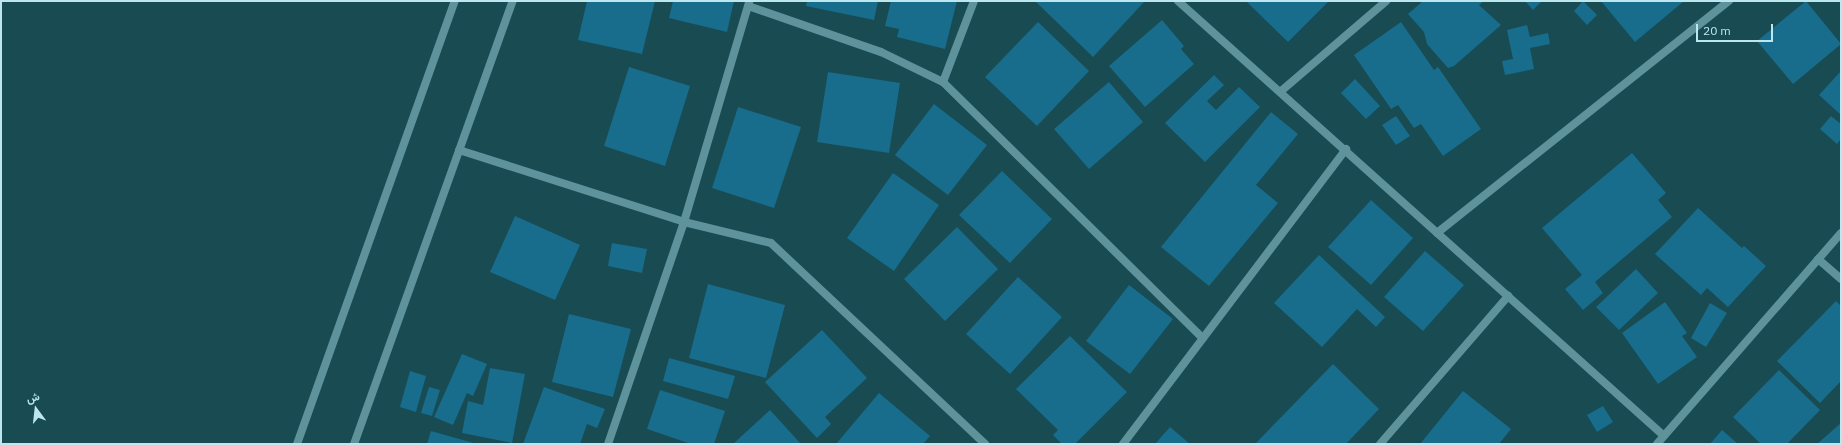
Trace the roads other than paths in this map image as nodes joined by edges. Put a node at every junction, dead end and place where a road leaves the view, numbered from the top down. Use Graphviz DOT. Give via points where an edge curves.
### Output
graph roads {
  1 [pos="455,1"];
  2 [pos="513,1"];
  3 [pos="974,1"];
  4 [pos="1178,1"];
  5 [pos="1386,1"];
  6 [pos="1729,1"];
  7 [pos="749,3"];
  8 [pos="943,82"];
  9 [pos="1280,92"];
  10 [pos="1346,149"];
  11 [pos="459,150"];
  12 [pos="684,222"];
  13 [pos="1437,233"];
  14 [pos="1841,233"];
  15 [pos="1818,259"];
  16 [pos="1841,279"];
  17 [pos="1508,296"];
  18 [pos="1202,338"];
  19 [pos="1664,436"];
  20 [pos="610,443"];
  21 [pos="297,444"];
  22 [pos="354,444"];
  23 [pos="985,444"];
  24 [pos="1123,444"];
  25 [pos="1380,444"];
  26 [pos="1657,444"];
  1 -- 21 [label="street"];
  2 -- 11 [label="street"];
  3 -- 8 [label="street"];
  4 -- 9 [label="street"];
  5 -- 9 [label="street"];
  6 -- 13 [label="street"];
  7 -- 8 [label="street" via="881,52"];
  7 -- 12 [label="street"];
  8 -- 18 [label="street"];
  9 -- 10 [label="street"];
  10 -- 13 [label="street"];
  10 -- 18 [label="street"];
  11 -- 12 [label="street"];
  11 -- 22 [label="street"];
  12 -- 20 [label="street"];
  12 -- 23 [label="street" via="771,243"];
  13 -- 17 [label="street"];
  14 -- 15 [label="street"];
  15 -- 16 [label="street"];
  15 -- 19 [label="street"];
  17 -- 19 [label="street"];
  17 -- 25 [label="street"];
  18 -- 24 [label="street"];
  19 -- 26 [label="street"];
}
